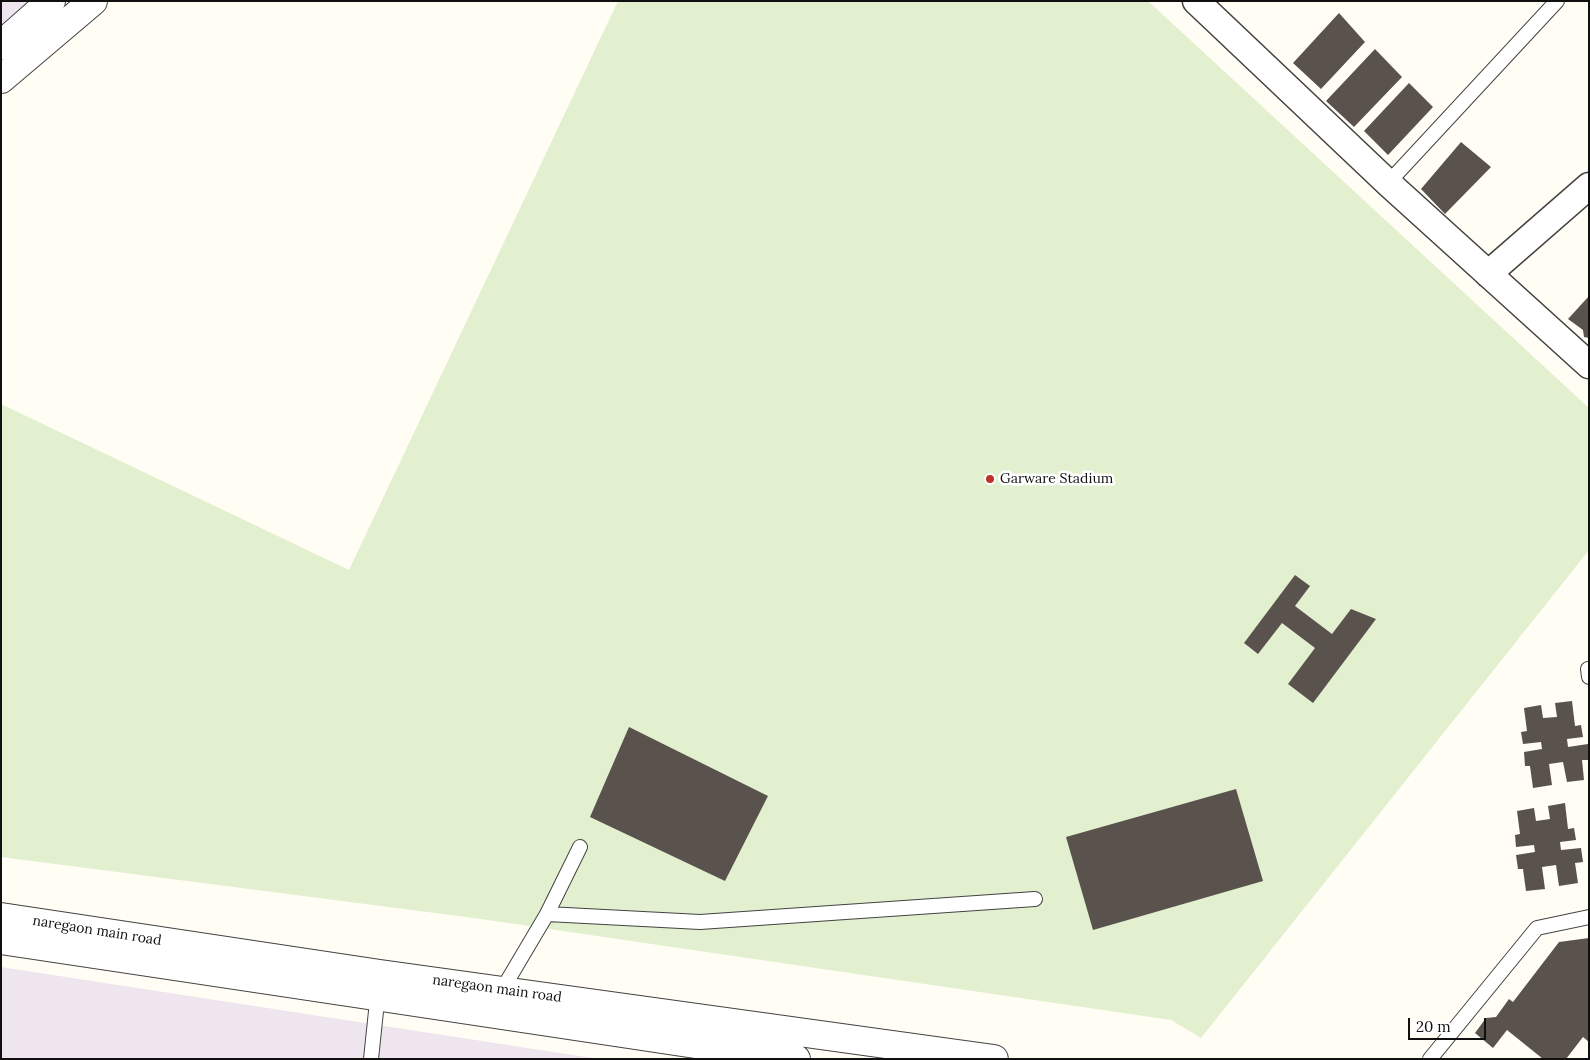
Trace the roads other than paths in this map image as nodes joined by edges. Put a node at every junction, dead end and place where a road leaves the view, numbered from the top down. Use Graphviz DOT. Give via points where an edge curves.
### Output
graph roads {
  1 [pos="52,1"];
  2 [pos="1196,1"];
  3 [pos="1557,1"];
  4 [pos="83,4"];
  5 [pos="1,45"];
  6 [pos="1,79"];
  7 [pos="1388,183"];
  8 [pos="1589,186"];
  9 [pos="1488,274"];
  10 [pos="1589,364"];
  11 [pos="580,847"];
  12 [pos="1035,899"];
  13 [pos="547,914"];
  14 [pos="1,917"];
  15 [pos="1589,917"];
  16 [pos="1,940"];
  17 [pos="379,985"];
  18 [pos="502,990"];
  19 [pos="370,1059"];
  20 [pos="796,1059"];
  21 [pos="994,1059"];
  22 [pos="1430,1059"];
  1 -- 5 [label="street"];
  2 -- 7 [label="street"];
  3 -- 7 [label="lane"];
  4 -- 6 [label="street"];
  7 -- 9 [label="street"];
  8 -- 9 [label="street"];
  9 -- 10 [label="street"];
  11 -- 13 [label="lane"];
  12 -- 13 [label="lane" via="700,922"];
  13 -- 18 [label="lane"];
  14 -- 17 [label="street, naregaon main road"];
  15 -- 22 [label="lane" via="1537,928"];
  16 -- 17 [label="street, naregaon main road"];
  17 -- 18 [label="street, naregaon main road"];
  17 -- 19 [label="lane"];
  17 -- 20 [label="street, naregaon main road"];
  18 -- 21 [label="street, naregaon main road"];
}
